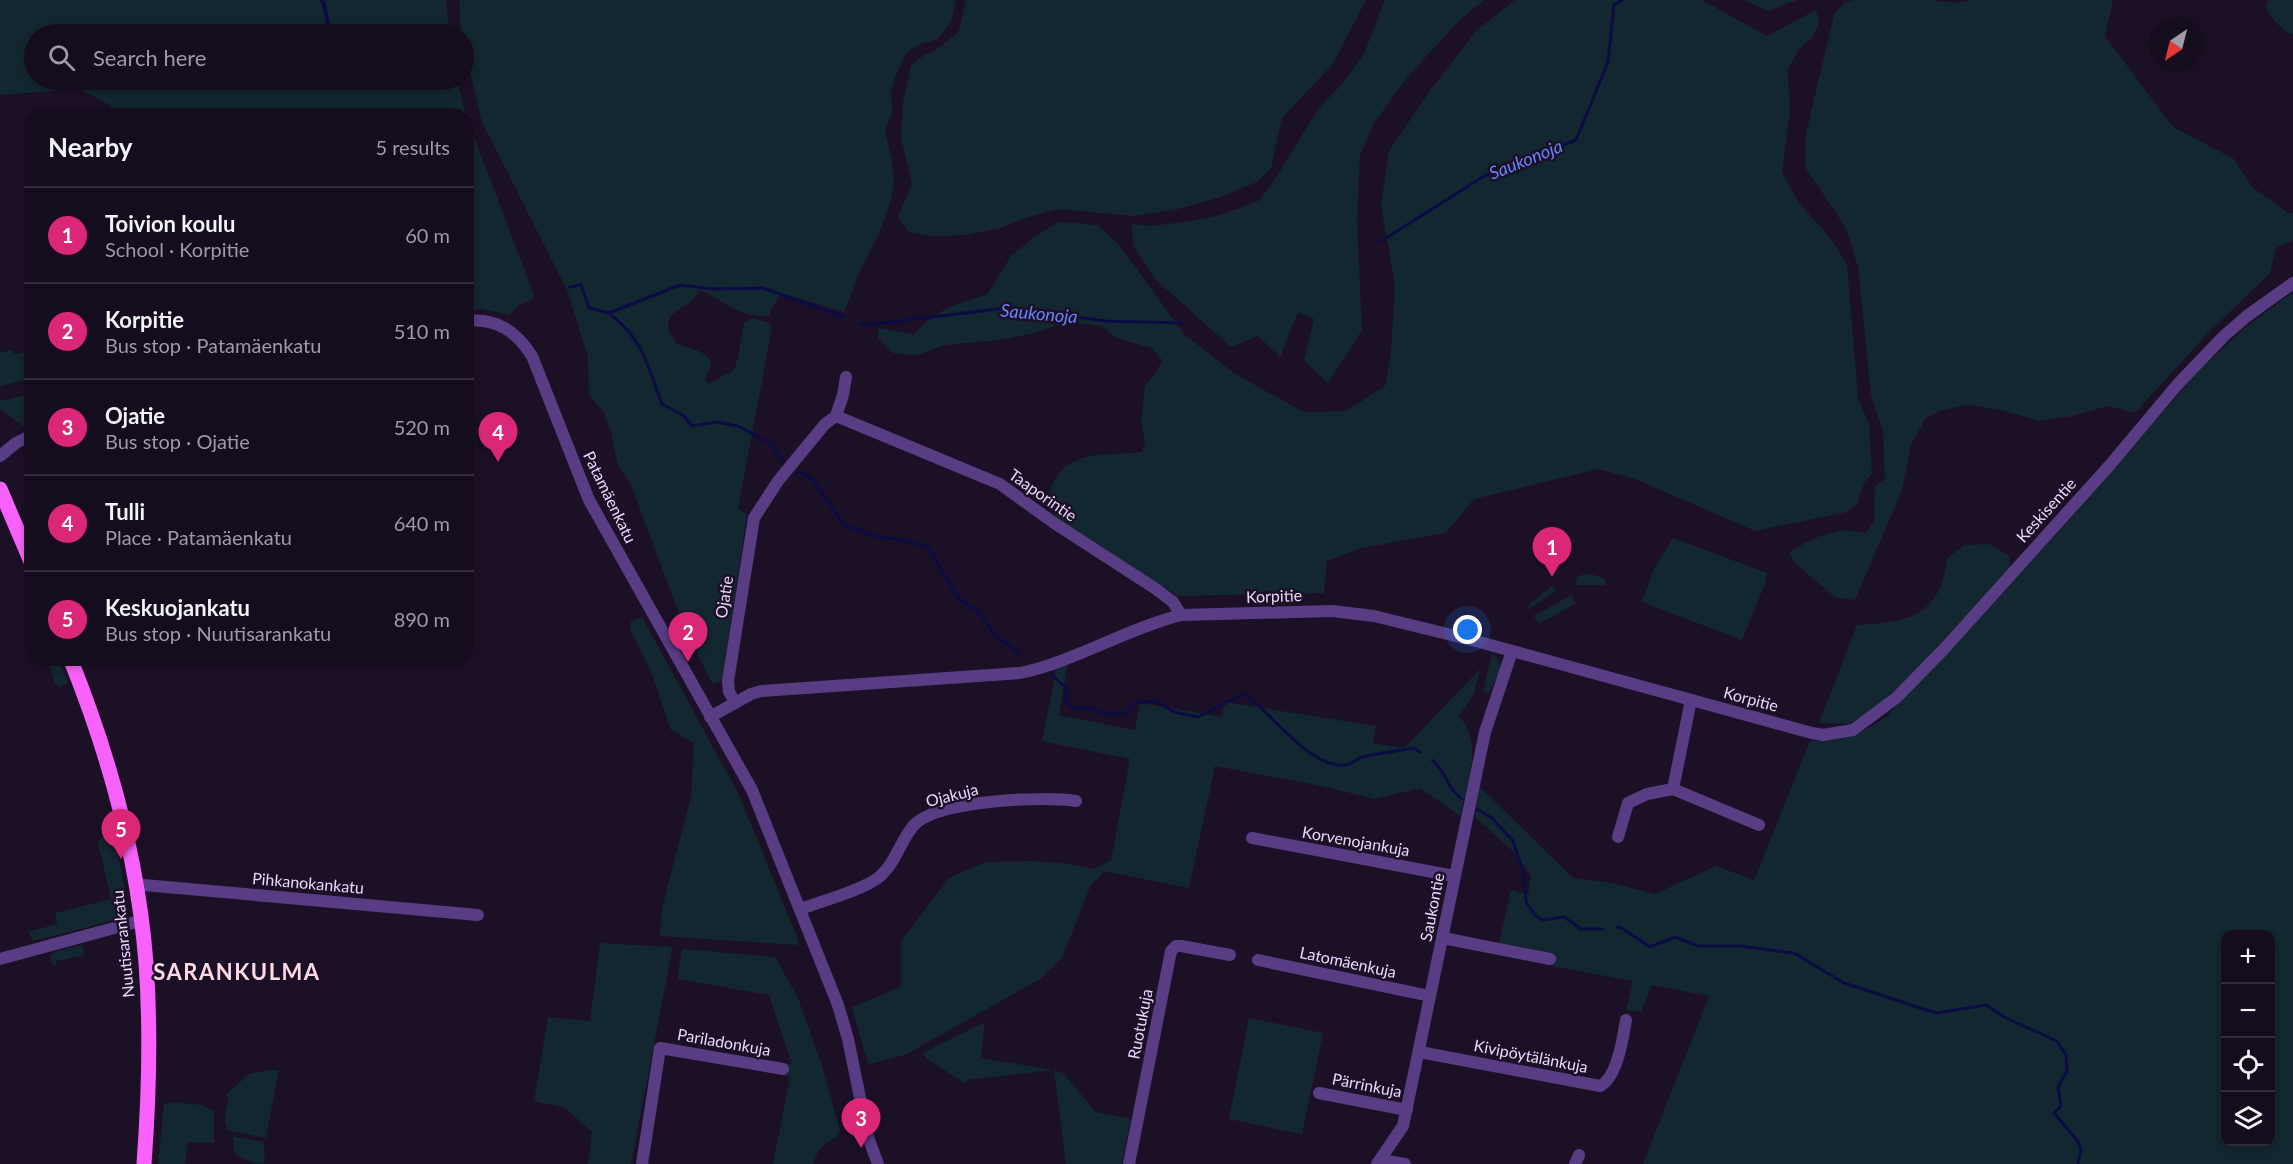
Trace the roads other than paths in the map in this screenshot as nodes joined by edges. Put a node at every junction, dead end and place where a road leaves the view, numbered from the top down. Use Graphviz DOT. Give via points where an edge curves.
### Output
graph roads {
  1 [pos="2293,283"];
  2 [pos="474,320"];
  3 [pos="846,377"];
  4 [pos="836,416"];
  5 [pos="24,438"];
  6 [pos="0,456"];
  7 [pos="0,489"];
  8 [pos="24,545"];
  9 [pos="1181,615"];
  10 [pos="1512,651"];
  11 [pos="73,666"];
  12 [pos="1691,700"];
  13 [pos="735,702"];
  14 [pos="710,717"];
  15 [pos="1812,733"];
  16 [pos="1673,789"];
  17 [pos="1076,801"];
  18 [pos="1759,825"];
  19 [pos="1618,837"];
  20 [pos="1252,838"];
  21 [pos="1454,876"];
  22 [pos="135,887"];
  23 [pos="801,909"];
  24 [pos="478,915"];
  25 [pos="140,921"];
  26 [pos="1443,938"];
  27 [pos="1230,955"];
  28 [pos="0,959"];
  29 [pos="1550,959"];
  30 [pos="1258,960"];
  31 [pos="1430,996"];
  32 [pos="1626,1020"];
  33 [pos="1420,1052"];
  34 [pos="783,1069"];
  35 [pos="1319,1093"];
  36 [pos="1407,1110"];
  37 [pos="1379,1162"];
  38 [pos="144,1164"];
  39 [pos="642,1164"];
  40 [pos="878,1164"];
  41 [pos="1129,1164"];
  42 [pos="1405,1164"];
  1 -- 15 [label="street, Keskisentie" via="2224,336 2177,385 2101,475 1896,698 1853,730"];
  2 -- 14 [label="street, Patamäenkatu" via="495,322 510,330 532,356 590,500"];
  3 -- 4 [label="street, Ojatie"];
  4 -- 9 [label="street, Taaporintie" via="1000,484 1054,524 1156,589 1173,602"];
  4 -- 13 [label="street, Ojatie" via="778,481 754,518 728,681"];
  5 -- 6 [label="street"];
  7 -- 8 [label="main road"];
  9 -- 10 [label="street, Korpitie" via="1346,611"];
  9 -- 13 [label="street, Korpitie" via="1020,673 768,690"];
  10 -- 12 [label="street, Korpitie"];
  10 -- 21 [label="street, Saukontie" via="1485,732"];
  11 -- 22 [label="main road, Nuutisarankatu" via="109,768"];
  12 -- 15 [label="street, Korpitie"];
  12 -- 16 [label="street"];
  13 -- 14 [label="street"];
  14 -- 23 [label="street" via="752,790"];
  16 -- 18 [label="street"];
  16 -- 19 [label="street" via="1628,803"];
  17 -- 23 [label="street, Ojakuja" via="984,803 932,814 914,825 877,879"];
  20 -- 21 [label="street, Korvenojankuja"];
  21 -- 26 [label="street, Saukontie"];
  22 -- 24 [label="street, Pihkanokankatu"];
  22 -- 25 [label="main road, Nuutisarankatu"];
  23 -- 40 [label="street" via="838,1005 868,1137"];
  25 -- 28 [label="street"];
  25 -- 38 [label="main road, Nuutisarankatu" via="149,1038"];
  26 -- 29 [label="street"];
  26 -- 31 [label="street, Saukontie"];
  27 -- 41 [label="street, Ruotukuja" via="1181,946 1171,951"];
  30 -- 31 [label="street, Latomäenkuja"];
  31 -- 33 [label="street, Saukontie"];
  32 -- 33 [label="street, Kivipöytälänkuja" via="1611,1075 1600,1086"];
  33 -- 36 [label="street, Saukontie"];
  34 -- 39 [label="street, Pariladonkuja" via="660,1048"];
  35 -- 36 [label="street, Pärrinkuja"];
  36 -- 37 [label="street, Saukontie" via="1404,1126"];
  37 -- 42 [label="street"];
}
